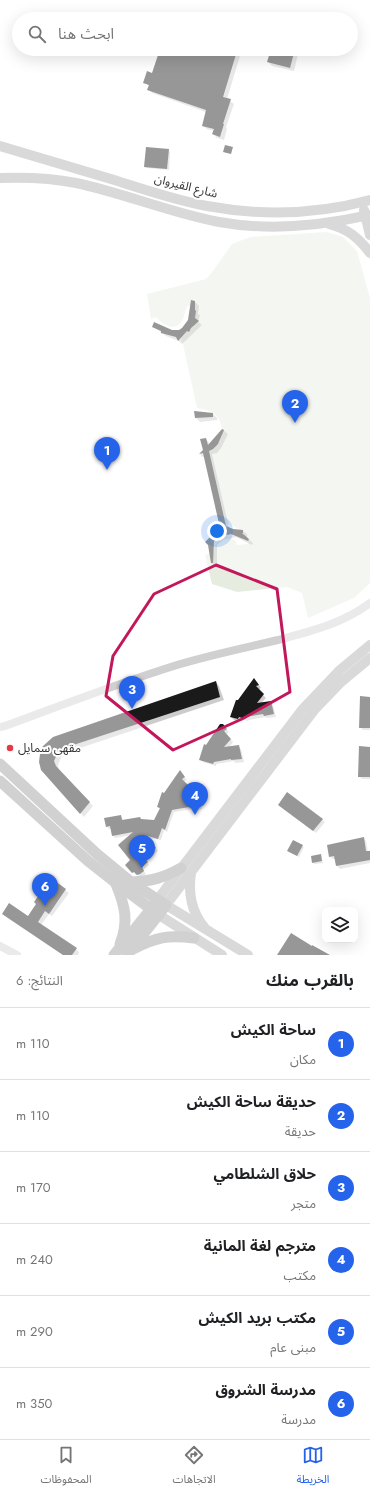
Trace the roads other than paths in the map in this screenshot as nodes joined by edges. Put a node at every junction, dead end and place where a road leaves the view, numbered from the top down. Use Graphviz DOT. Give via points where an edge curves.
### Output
graph roads {
  1 [pos="0,146"];
  2 [pos="0,178"];
  3 [pos="366,201"];
  4 [pos="368,215"];
  5 [pos="324,223"];
  6 [pos="370,235"];
  7 [pos="370,253"];
  8 [pos="370,603"];
  9 [pos="370,646"];
  10 [pos="370,658"];
  11 [pos="0,727"];
  12 [pos="0,764"];
  13 [pos="0,781"];
  14 [pos="181,868"];
  15 [pos="192,872"];
  16 [pos="131,882"];
  17 [pos="116,883"];
  18 [pos="162,902"];
  19 [pos="155,912"];
  20 [pos="207,930"];
  21 [pos="194,938"];
  22 [pos="0,946"];
  23 [pos="122,953"];
  24 [pos="18,955"];
  25 [pos="222,955"];
  26 [pos="248,955"];
  1 -- 3 [label="main road, شارع القيروان" via="207,206 241,211 286,212 322,210"];
  2 -- 5 [label="main road" via="75,183 220,222 262,226"];
  3 -- 4 [label="main road"];
  4 -- 5 [label="main road"];
  4 -- 6 [label="main road"];
  5 -- 7 [label="main road" via="352,233"];
  8 -- 11 [label="street" via="356,614 325,627 178,665"];
  9 -- 14 [label="main road" via="340,670 302,710"];
  10 -- 15 [label="main road" via="340,683 315,709"];
  12 -- 16 [label="highway" via="86,845"];
  13 -- 17 [label="highway"];
  14 -- 16 [label="highway" via="168,876"];
  14 -- 18 [label="main road"];
  15 -- 18 [label="main road"];
  15 -- 20 [label="main road" via="192,903 195,913"];
  16 -- 18 [label="highway"];
  17 -- 19 [label="highway"];
  17 -- 23 [label="highway" via="125,911"];
  18 -- 19 [label="highway"];
  18 -- 20 [label="main road"];
  19 -- 21 [label="main road"];
  19 -- 23 [label="highway"];
  20 -- 26 [label="main road"];
  21 -- 23 [label="highway" via="163,937"];
  21 -- 25 [label="main road"];
  22 -- 24 [label="street"];
}
